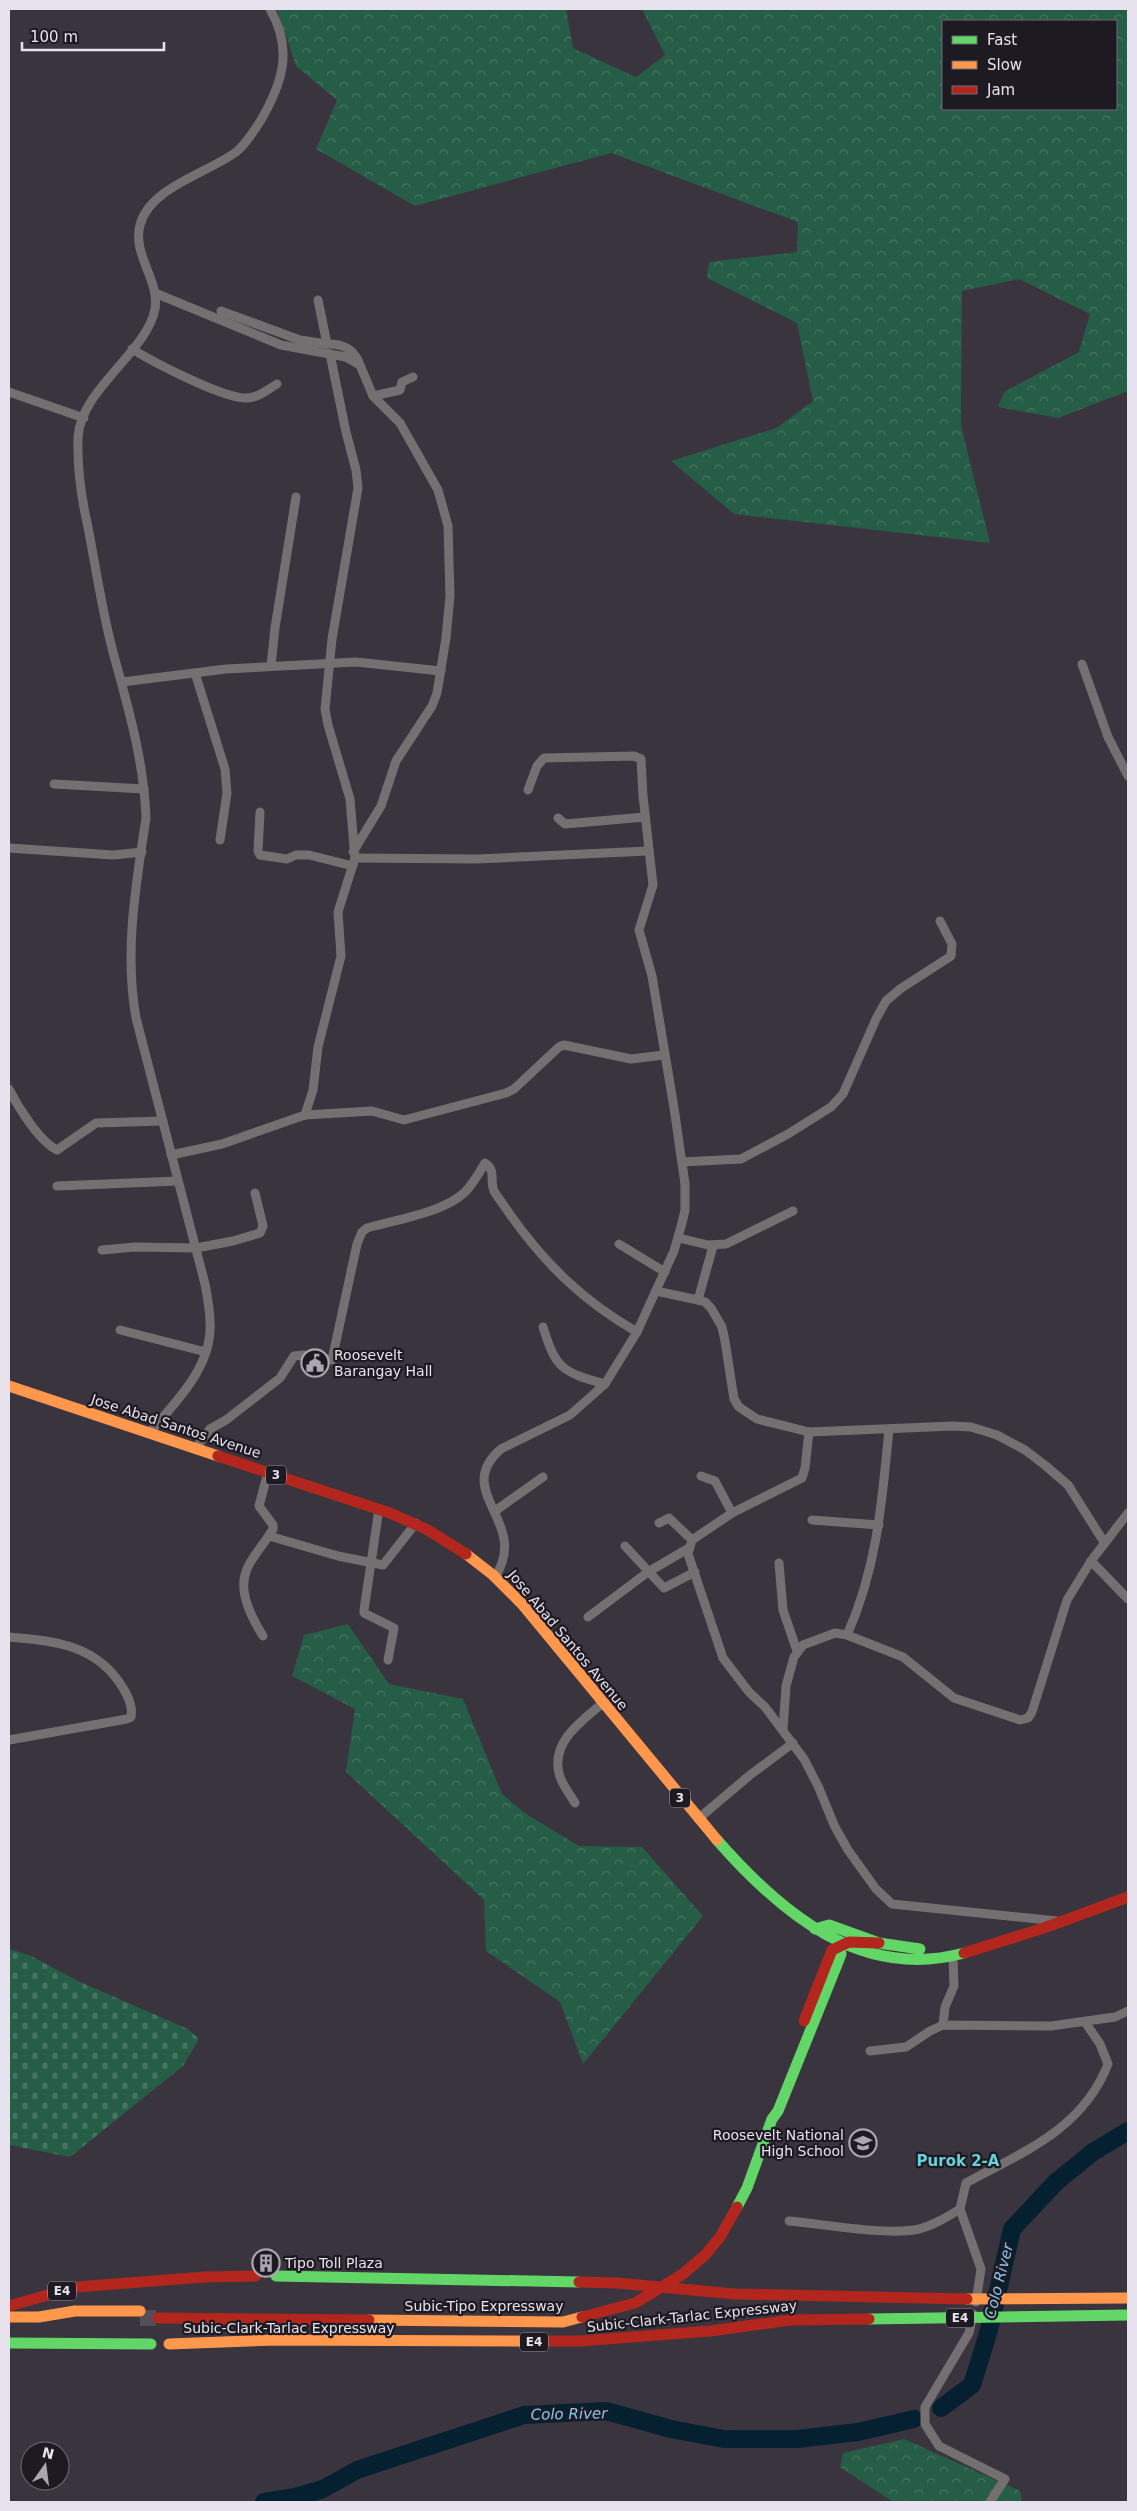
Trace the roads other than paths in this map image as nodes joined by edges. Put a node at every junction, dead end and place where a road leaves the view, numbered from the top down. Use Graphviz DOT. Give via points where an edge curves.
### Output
graph roads {
  1 [pos="270,9"];
  2 [pos="155,294"];
  3 [pos="318,300"];
  4 [pos="221,311"];
  5 [pos="327,344"];
  6 [pos="132,349"];
  7 [pos="330,354"];
  8 [pos="360,365"];
  9 [pos="413,377"];
  10 [pos="277,384"];
  11 [pos="9,392"];
  12 [pos="374,396"];
  13 [pos="84,418"];
  14 [pos="296,497"];
  15 [pos="330,664"];
  16 [pos="1082,664"];
  17 [pos="272,666"];
  18 [pos="441,671"];
  19 [pos="195,673"];
  20 [pos="122,682"];
  21 [pos="1128,776"];
  22 [pos="54,784"];
  23 [pos="144,788"];
  24 [pos="528,790"];
  25 [pos="260,812"];
  26 [pos="645,817"];
  27 [pos="558,818"];
  28 [pos="220,840"];
  29 [pos="9,848"];
  30 [pos="648,851"];
  31 [pos="142,852"];
  32 [pos="354,859"];
  33 [pos="940,921"];
  34 [pos="664,1055"];
  35 [pos="9,1089"];
  36 [pos="305,1115"];
  37 [pos="164,1121"];
  38 [pos="171,1155"];
  39 [pos="682,1162"];
  40 [pos="178,1181"];
  41 [pos="56,1186"];
  42 [pos="255,1193"];
  43 [pos="793,1211"];
  44 [pos="680,1238"];
  45 [pos="619,1244"];
  46 [pos="713,1246"];
  47 [pos="196,1248"];
  48 [pos="102,1250"];
  49 [pos="665,1272"];
  50 [pos="656,1291"];
  51 [pos="698,1300"];
  52 [pos="543,1327"];
  53 [pos="120,1330"];
  54 [pos="637,1332"];
  55 [pos="206,1352"];
  56 [pos="605,1384"];
  57 [pos="9,1386"];
  58 [pos="889,1429"];
  59 [pos="809,1432"];
  60 [pos="149,1433"];
  61 [pos="195,1449"];
  62 [pos="268,1472"];
  63 [pos="543,1476"];
  64 [pos="701,1476"];
  65 [pos="379,1510"];
  66 [pos="495,1511"];
  67 [pos="732,1513"];
  68 [pos="1128,1513"];
  69 [pos="812,1520"];
  70 [pos="416,1523"];
  71 [pos="659,1523"];
  72 [pos="879,1525"];
  73 [pos="269,1536"];
  74 [pos="1104,1542"];
  75 [pos="690,1544"];
  76 [pos="624,1546"];
  77 [pos="1090,1561"];
  78 [pos="370,1562"];
  79 [pos="779,1564"];
  80 [pos="648,1572"];
  81 [pos="695,1572"];
  82 [pos="495,1577"];
  83 [pos="1128,1599"];
  84 [pos="588,1617"];
  85 [pos="847,1635"];
  86 [pos="263,1636"];
  87 [pos="9,1637"];
  88 [pos="797,1651"];
  89 [pos="388,1660"];
  90 [pos="604,1702"];
  91 [pos="783,1730"];
  92 [pos="9,1740"];
  93 [pos="793,1743"];
  94 [pos="576,1804"];
  95 [pos="698,1819"];
  96 [pos="1128,1897"];
  97 [pos="1062,1922"];
  98 [pos="815,1928"];
  99 [pos="839,1943"];
  100 [pos="880,1943"];
  101 [pos="989,1946"];
  102 [pos="870,1954"];
  103 [pos="953,1957"];
  104 [pos="815,1990"];
  105 [pos="826,1994"];
  106 [pos="1128,2011"];
  107 [pos="1085,2022"];
  108 [pos="942,2025"];
  109 [pos="870,2051"];
  110 [pos="772,2119"];
  111 [pos="960,2209"];
  112 [pos="789,2221"];
  113 [pos="256,2276"];
  114 [pos="276,2276"];
  115 [pos="1128,2298"];
  116 [pos="9,2306"];
  117 [pos="158,2315"];
  118 [pos="1128,2315"];
  119 [pos="9,2317"];
  120 [pos="9,2323"];
  121 [pos="9,2342"];
  122 [pos="151,2344"];
  123 [pos="169,2344"];
  124 [pos="990,2502"];
  1 -- 2 [label="street" via="282,34 283,69 275,94 258,124 236,152 158,199 140,225 140,245"];
  2 -- 6 [label="street" via="151,325"];
  2 -- 7 [label="street" via="280,345"];
  3 -- 5 [label="street"];
  4 -- 5 [label="street" via="300,340"];
  5 -- 8 [label="street" via="338,344 351,350"];
  6 -- 10 [label="street" via="161,366 230,396 255,396"];
  6 -- 13 [label="street" via="102,387"];
  7 -- 8 [label="street" via="346,357"];
  7 -- 15 [label="street" via="358,488"];
  8 -- 12 [label="street"];
  9 -- 12 [label="street" via="402,382 400,390"];
  11 -- 13 [label="street"];
  12 -- 18 [label="street" via="400,423 444,506 449,542 450,609"];
  13 -- 20 [label="street" via="78,435 80,487"];
  14 -- 17 [label="street" via="276,620"];
  15 -- 17 [label="street"];
  15 -- 18 [label="street" via="380,662"];
  15 -- 32 [label="street" via="326,717 350,799"];
  16 -- 21 [label="street" via="1108,737"];
  17 -- 19 [label="street"];
  18 -- 32 [label="street" via="432,706 404,746 381,806"];
  19 -- 20 [label="street"];
  19 -- 28 [label="street" via="225,769 227,793"];
  20 -- 23 [label="street" via="135,732"];
  22 -- 23 [label="street"];
  23 -- 31 [label="street" via="146,818"];
  24 -- 26 [label="street" via="537,766 544,758 638,757 641,759"];
  25 -- 32 [label="street" via="260,855 287,859 309,855"];
  26 -- 27 [label="street" via="564,824"];
  26 -- 30 [label="street"];
  29 -- 31 [label="street" via="113,855"];
  30 -- 32 [label="street" via="477,860"];
  30 -- 34 [label="street" via="652,893 639,930 652,976"];
  31 -- 37 [label="street" via="131,947 131,993"];
  32 -- 36 [label="street" via="338,912 341,956"];
  33 -- 39 [label="street" via="952,944 951,956 886,1001 838,1100 753,1154 730,1161"];
  34 -- 36 [label="street" via="631,1059 564,1045 506,1093 404,1120 372,1111"];
  34 -- 39 [label="street"];
  35 -- 37 [label="street" via="16,1104 45,1142 57,1150 96,1123"];
  36 -- 38 [label="street" via="222,1144"];
  37 -- 38 [label="street"];
  38 -- 40 [label="street"];
  39 -- 44 [label="street" via="685,1210"];
  40 -- 41 [label="street"];
  40 -- 47 [label="street"];
  42 -- 47 [label="street" via="263,1226 260,1233"];
  43 -- 46 [label="street" via="726,1244"];
  44 -- 46 [label="street"];
  44 -- 49 [label="street"];
  45 -- 49 [label="street"];
  46 -- 51 [label="street"];
  47 -- 48 [label="street"];
  47 -- 55 [label="street" via="210,1315"];
  49 -- 50 [label="street"];
  50 -- 51 [label="street"];
  50 -- 54 [label="street"];
  51 -- 59 [label="street" via="711,1308 722,1327 732,1393 739,1407 757,1419"];
  52 -- 56 [label="street" via="558,1364 573,1374"];
  53 -- 55 [label="street"];
  54 -- 56 [label="street"];
  54 -- 61 [label="street" via="591,1304 558,1272 494,1190 493,1172 485,1163 456,1199 362,1232 332,1360 294,1356 280,1378 210,1429"];
  55 -- 60 [label="street" via="192,1379"];
  56 -- 66 [label="street" via="570,1415 493,1456 483,1486"];
  57 -- 60 [label="highway, Jose Abad Santos Avenue / 3"];
  58 -- 59 [label="street"];
  58 -- 72 [label="street"];
  58 -- 74 [label="street" via="971,1427 997,1435 1025,1450 1068,1485"];
  59 -- 67 [label="street" via="802,1478"];
  60 -- 61 [label="highway, Jose Abad Santos Avenue / 3"];
  61 -- 62 [label="highway, Jose Abad Santos Avenue / 3"];
  62 -- 65 [label="highway, Jose Abad Santos Avenue / 3"];
  62 -- 73 [label="street" via="259,1506 272,1525"];
  63 -- 66 [label="street"];
  64 -- 67 [label="street" via="715,1481"];
  65 -- 70 [label="highway, Jose Abad Santos Avenue / 3"];
  65 -- 78 [label="street"];
  66 -- 82 [label="street" via="502,1528 505,1555"];
  67 -- 75 [label="street"];
  68 -- 74 [label="street"];
  69 -- 72 [label="street"];
  70 -- 78 [label="street" via="388,1560 383,1564"];
  70 -- 82 [label="highway, Jose Abad Santos Avenue / 3" via="458,1547"];
  71 -- 75 [label="street" via="669,1518"];
  72 -- 85 [label="street" via="867,1584"];
  73 -- 78 [label="street"];
  73 -- 86 [label="street" via="247,1567 244,1582 250,1612"];
  74 -- 77 [label="street"];
  75 -- 80 [label="street"];
  75 -- 81 [label="street" via="688,1554"];
  76 -- 80 [label="street"];
  77 -- 83 [label="street"];
  77 -- 85 [label="street" via="1067,1600 1028,1718 1020,1720 954,1698 903,1656"];
  78 -- 89 [label="street" via="364,1612 394,1628"];
  79 -- 88 [label="street" via="783,1610"];
  80 -- 81 [label="street" via="664,1588"];
  80 -- 84 [label="street"];
  81 -- 91 [label="street" via="723,1658"];
  82 -- 90 [label="highway, Jose Abad Santos Avenue / 3" via="522,1604"];
  85 -- 88 [label="street" via="835,1633 821,1637"];
  87 -- 92 [label="street" via="45,1640 87,1652 109,1669 119,1682 132,1712 126,1719"];
  88 -- 91 [label="street" via="786,1686"];
  90 -- 94 [label="street" via="567,1735 560,1752 559,1774"];
  90 -- 95 [label="highway, Jose Abad Santos Avenue / 3"];
  91 -- 93 [label="street"];
  93 -- 95 [label="street"];
  93 -- 97 [label="street" via="815,1779 848,1850 876,1889 892,1904"];
  95 -- 98 [label="highway, Jose Abad Santos Avenue / 3" via="756,1883 795,1917"];
  96 -- 97 [label="highway, Jose Abad Santos Avenue / 3"];
  97 -- 101 [label="highway, Jose Abad Santos Avenue / 3"];
  98 -- 99 [label="highway, Jose Abad Santos Avenue / 3"];
  98 -- 100 [label="highway, Jose Abad Santos Avenue / 3" via="829,1925"];
  98 -- 104 [label="highway, E4" via="821,1945"];
  99 -- 100 [label="highway" via="853,1940 866,1944"];
  99 -- 102 [label="highway, Jose Abad Santos Avenue / 3"];
  99 -- 104 [label="highway, Subic-Tipo Expressway / E4" via="828,1956"];
  99 -- 105 [label="highway, Subic-Tipo Expressway / E4" via="841,1954"];
  100 -- 101 [label="highway, Jose Abad Santos Avenue / 3" via="926,1950"];
  101 -- 103 [label="highway, Jose Abad Santos Avenue / 3"];
  102 -- 103 [label="highway, Jose Abad Santos Avenue / 3" via="921,1960"];
  102 -- 105 [label="highway, E4" via="853,1961"];
  103 -- 108 [label="street" via="954,1986 944,2007"];
  104 -- 110 [label="highway, Subic-Tipo Expressway / E4" via="772,2109"];
  105 -- 110 [label="highway, Subic-Tipo Expressway / E4"];
  106 -- 107 [label="street" via="1115,2017"];
  107 -- 108 [label="street" via="1012,2027"];
  107 -- 111 [label="street" via="1100,2044 1108,2064 1095,2091 1058,2131 966,2183"];
  108 -- 109 [label="street" via="906,2047"];
  110 -- 117 [label="highway, Subic-Tipo Expressway / E4" via="747,2188 720,2238 683,2274 635,2303 563,2322 274,2320 223,2311"];
  111 -- 112 [label="street" via="941,2221 918,2229 890,2230"];
  111 -- 124 [label="street" via="981,2269 980,2289 969,2333 925,2407 925,2424 939,2446 1004,2479"];
  113 -- 116 [label="highway, E4" via="76,2288"];
  114 -- 115 [label="highway, Subic-Clark-Tarlac Expressway / E4" via="617,2283 735,2294 973,2299"];
  118 -- 123 [label="highway, Subic-Clark-Tarlac Expressway / E4" via="791,2320 710,2331 581,2341 276,2340"];
  119 -- 120 [label="highway, E4" via="39,2317 75,2311 140,2315"];
  121 -- 122 [label="highway"];
}
